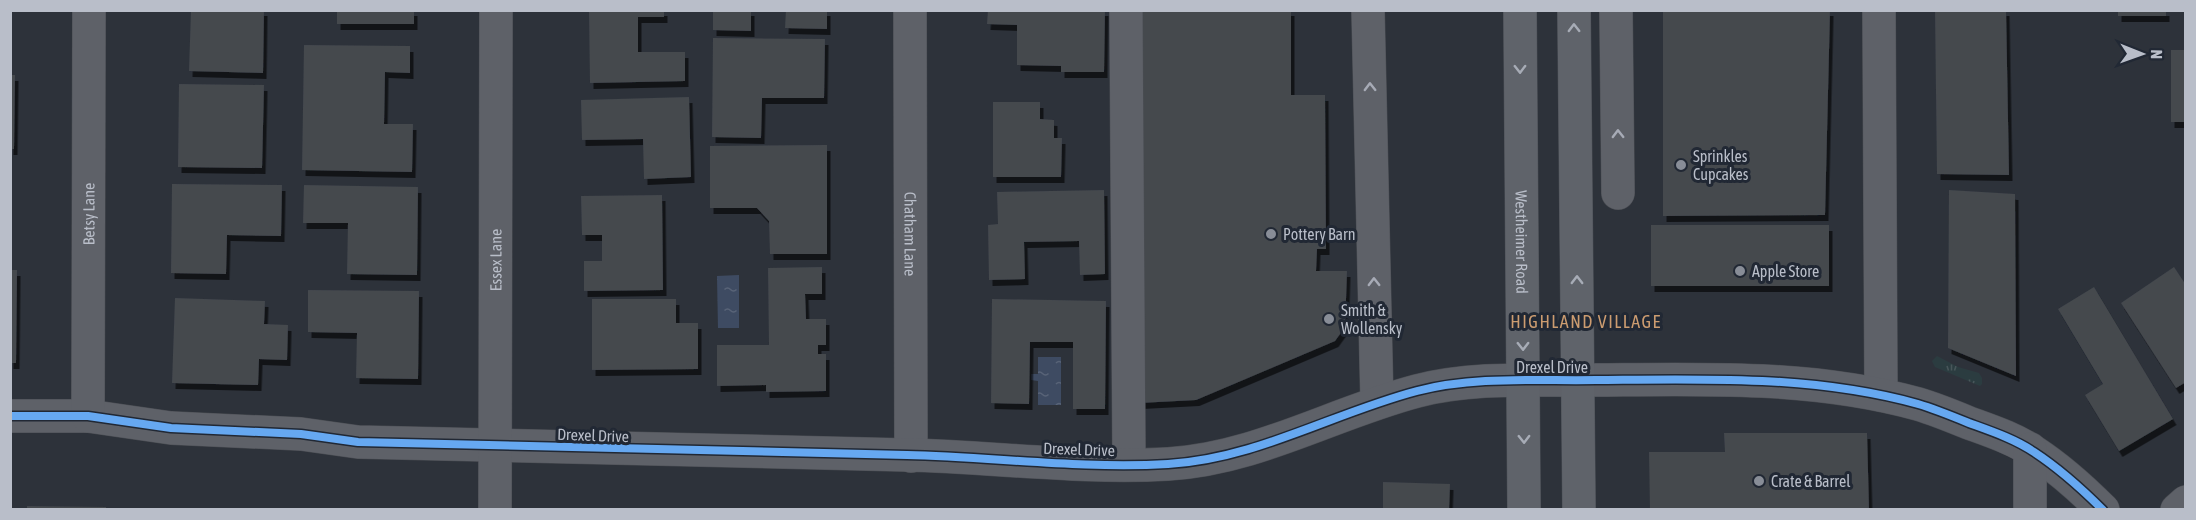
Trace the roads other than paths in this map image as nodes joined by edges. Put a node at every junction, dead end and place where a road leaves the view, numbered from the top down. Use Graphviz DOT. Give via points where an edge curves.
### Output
graph roads {
  1 [pos="89,10"];
  2 [pos="496,10"];
  3 [pos="910,10"];
  4 [pos="1126,10"];
  5 [pos="1368,10"];
  6 [pos="1520,10"];
  7 [pos="1574,10"];
  8 [pos="1616,10"];
  9 [pos="1879,10"];
  10 [pos="1618,193"];
  11 [pos="1523,380"];
  12 [pos="1578,380"];
  13 [pos="1881,395"];
  14 [pos="1377,403"];
  15 [pos="10,416"];
  16 [pos="88,416"];
  17 [pos="495,446"];
  18 [pos="2030,449"];
  19 [pos="910,456"];
  20 [pos="1130,464"];
  21 [pos="2186,502"];
  22 [pos="495,510"];
  23 [pos="1524,510"];
  24 [pos="1579,510"];
  25 [pos="2030,510"];
  26 [pos="2103,510"];
  27 [pos="2177,510"];
  1 -- 16 [label="street, Betsy Lane"];
  2 -- 17 [label="street, Essex Lane"];
  3 -- 19 [label="street, Chatham Lane"];
  4 -- 20 [label="street"];
  14 -- 5 [label="street, one-way"];
  6 -- 11 [label="main road, Westheimer Road, one-way"];
  12 -- 7 [label="main road, one-way"];
  10 -- 8 [label="street, one-way"];
  9 -- 13 [label="street"];
  11 -- 12 [label="street, Drexel Drive"];
  11 -- 14 [label="street, Drexel Drive" via="1478,381 1421,390"];
  11 -- 23 [label="main road, Westheimer Road, one-way"];
  12 -- 13 [label="street, Drexel Drive" via="1754,380"];
  12 -- 24 [label="main road"];
  13 -- 18 [label="street, Drexel Drive" via="1922,405"];
  14 -- 20 [label="street, Drexel Drive" via="1232,455 1164,465"];
  15 -- 16 [label="street, Drexel Drive"];
  16 -- 17 [label="street, Drexel Drive" via="171,428 301,434 358,442"];
  17 -- 19 [label="street, Drexel Drive"];
  17 -- 22 [label="street, Essex Lane"];
  18 -- 25 [label="street"];
  18 -- 26 [label="street, Drexel Drive" via="2065,474"];
  19 -- 20 [label="street, Drexel Drive"];
  21 -- 27 [label="street"];
}
